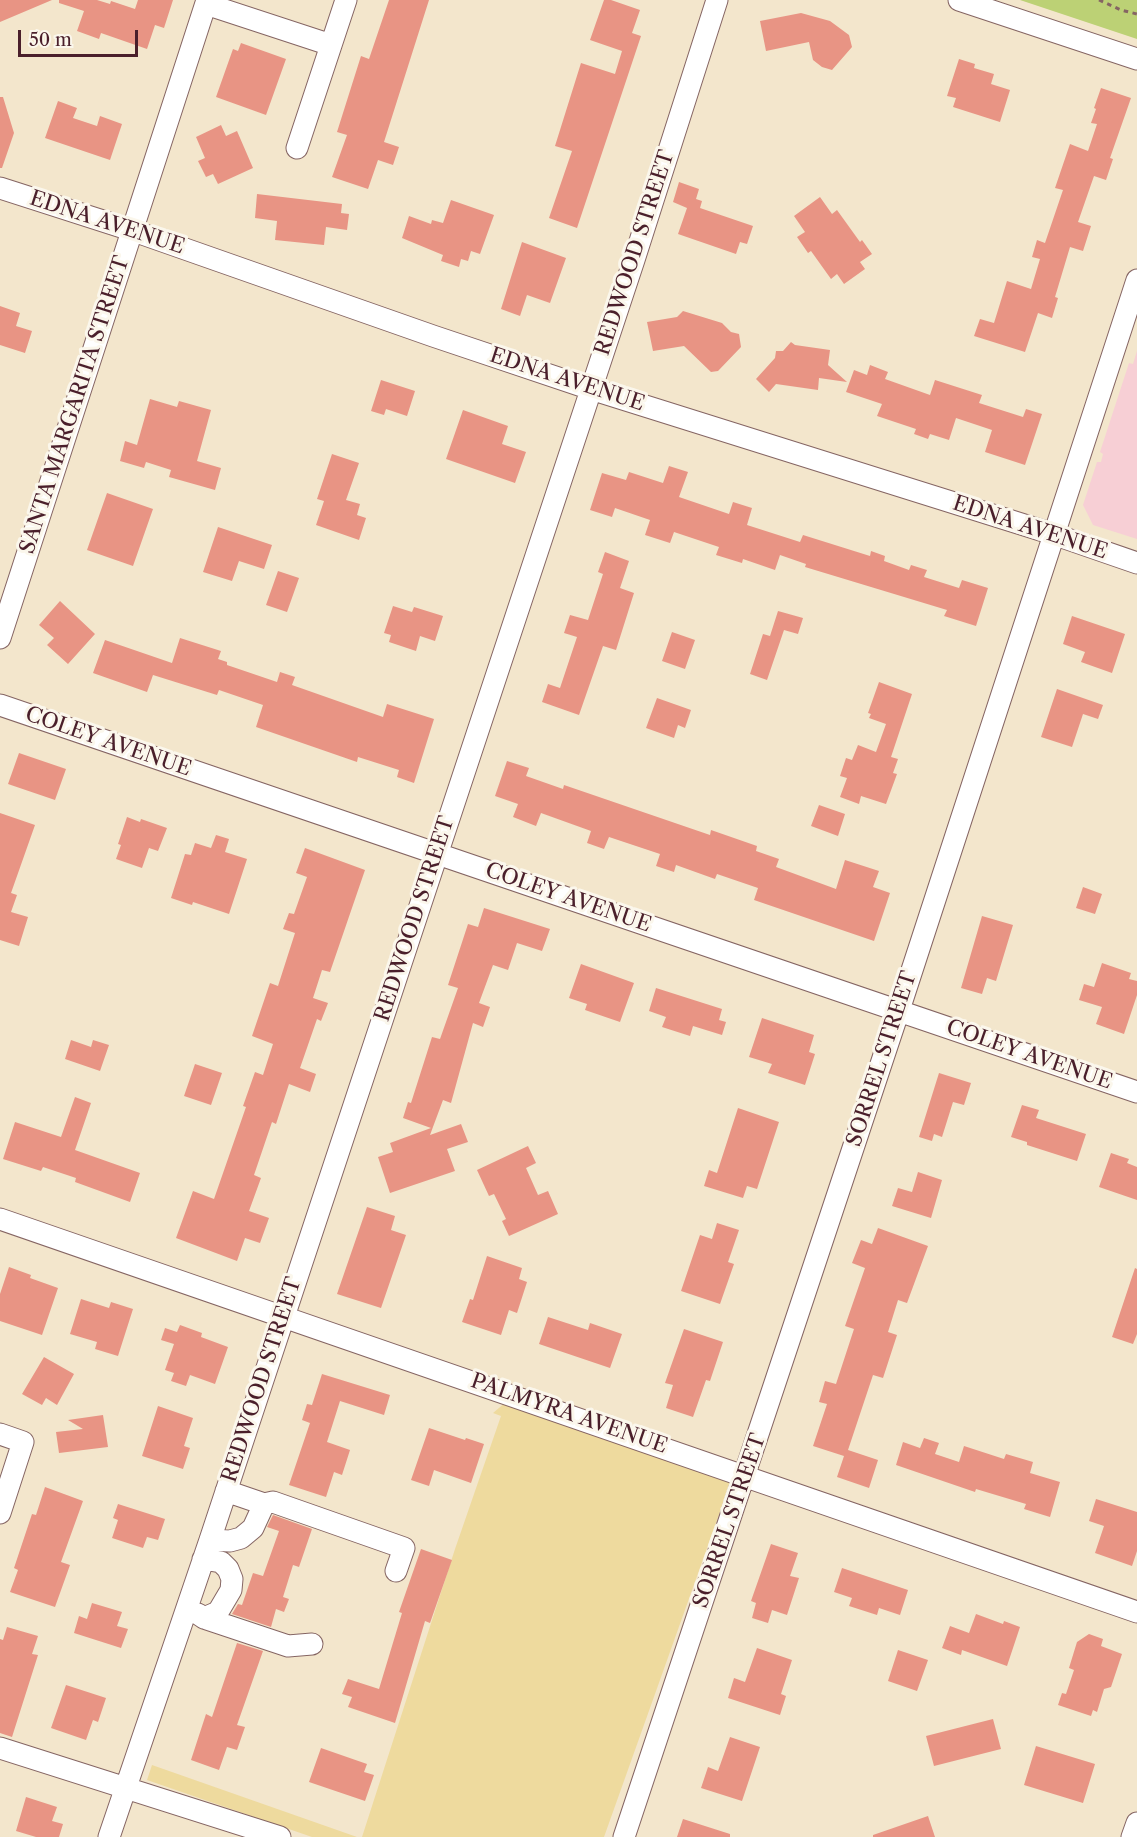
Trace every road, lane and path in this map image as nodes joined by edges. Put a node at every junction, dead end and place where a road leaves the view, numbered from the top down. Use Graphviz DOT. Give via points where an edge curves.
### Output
graph roads {
  1 [pos="346,0"];
  2 [pos="717,0"];
  3 [pos="960,0"];
  4 [pos="1099,0"];
  5 [pos="207,2"];
  6 [pos="1137,14"];
  7 [pos="331,45"];
  8 [pos="1137,59"];
  9 [pos="297,148"];
  10 [pos="0,188"];
  11 [pos="132,230"];
  12 [pos="1137,280"];
  13 [pos="591,389"];
  14 [pos="1053,534"];
  15 [pos="1137,563"];
  16 [pos="0,638"];
  17 [pos="0,705"];
  18 [pos="436,854"];
  19 [pos="899,1010"];
  20 [pos="1137,1092"];
  21 [pos="0,1219"];
  22 [pos="283,1316"];
  23 [pos="0,1434"];
  24 [pos="745,1475"];
  25 [pos="226,1491"];
  26 [pos="264,1504"];
  27 [pos="0,1513"];
  28 [pos="206,1550"];
  29 [pos="396,1571"];
  30 [pos="1137,1612"];
  31 [pos="195,1613"];
  32 [pos="312,1644"];
  33 [pos="0,1749"];
  34 [pos="126,1787"];
  35 [pos="1137,1823"];
  36 [pos="253,1833"];
  37 [pos="109,1837"];
  38 [pos="280,1837"];
  39 [pos="624,1837"];
  40 [pos="1132,1837"];
  1 -- 7 [label="street"];
  2 -- 13 [label="street, REDWOOD STREET"];
  3 -- 8 [label="street"];
  4 -- 6 [label="path"];
  5 -- 7 [label="street"];
  5 -- 11 [label="street, SANTA MARGARITA STREET"];
  7 -- 9 [label="street"];
  10 -- 11 [label="street, EDNA AVENUE"];
  11 -- 13 [label="street, EDNA AVENUE"];
  11 -- 16 [label="street, SANTA MARGARITA STREET"];
  12 -- 14 [label="street, SORREL STREET"];
  13 -- 14 [label="street, EDNA AVENUE"];
  13 -- 18 [label="street, REDWOOD STREET"];
  14 -- 15 [label="street, EDNA AVENUE"];
  14 -- 19 [label="street, SORREL STREET"];
  17 -- 18 [label="street, COLEY AVENUE"];
  18 -- 19 [label="street, COLEY AVENUE"];
  18 -- 22 [label="street, REDWOOD STREET"];
  19 -- 20 [label="street, COLEY AVENUE"];
  19 -- 24 [label="street, SORREL STREET"];
  21 -- 22 [label="street, PALMYRA AVENUE"];
  22 -- 24 [label="street, PALMYRA AVENUE"];
  22 -- 25 [label="street, REDWOOD STREET"];
  23 -- 27 [label="street" via="23,1442"];
  24 -- 30 [label="street, PALMYRA AVENUE"];
  24 -- 39 [label="street, SORREL STREET"];
  25 -- 26 [label="street"];
  25 -- 28 [label="street, REDWOOD STREET"];
  26 -- 28 [label="street" via="253,1528 241,1538"];
  26 -- 29 [label="street" via="273,1502 404,1548"];
  28 -- 31 [label="street, REDWOOD STREET"];
  28 -- 31 [label="street" via="228,1569 231,1590 218,1612"];
  31 -- 32 [label="street" via="288,1646"];
  31 -- 34 [label="street, REDWOOD STREET"];
  33 -- 34 [label="street"];
  34 -- 36 [label="street"];
  34 -- 37 [label="street, REDWOOD STREET"];
  35 -- 40 [label="street"];
  36 -- 38 [label="street"];
}
